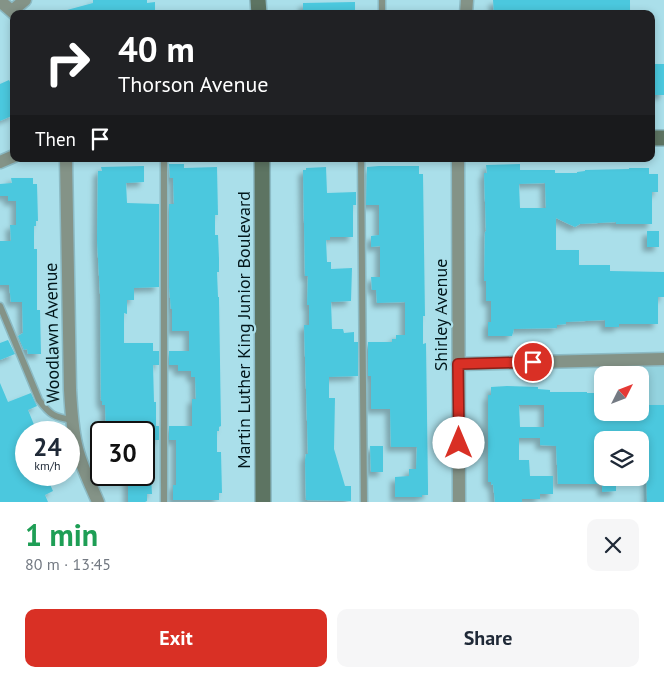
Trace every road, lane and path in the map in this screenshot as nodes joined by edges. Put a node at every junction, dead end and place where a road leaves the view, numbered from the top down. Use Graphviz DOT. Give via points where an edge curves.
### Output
graph roads {
  1 [pos="25,0"];
  2 [pos="0,1"];
  3 [pos="10,10"];
  4 [pos="16,10"];
  5 [pos="66,162"];
  6 [pos="164,162"];
  7 [pos="262,162"];
  8 [pos="360,162"];
  9 [pos="458,162"];
  10 [pos="0,306"];
  11 [pos="664,359"];
  12 [pos="458,364"];
  13 [pos="72,420"];
  14 [pos="98,502"];
  15 [pos="164,502"];
  16 [pos="263,502"];
  17 [pos="364,502"];
  18 [pos="459,502"];
  1 -- 4 [label="street"];
  2 -- 3 [label="street"];
  5 -- 13 [label="street, Woodlawn Avenue"];
  6 -- 15 [label="lane"];
  7 -- 16 [label="main road, Martin Luther King Junior Boulevard"];
  8 -- 17 [label="lane"];
  9 -- 12 [label="street, Shirley Avenue"];
  10 -- 13 [label="lane" via="39,400 57,418"];
  11 -- 12 [label="street"];
  12 -- 18 [label="street, Shirley Avenue"];
  13 -- 14 [label="street, Woodlawn Avenue" via="76,445"];
}
